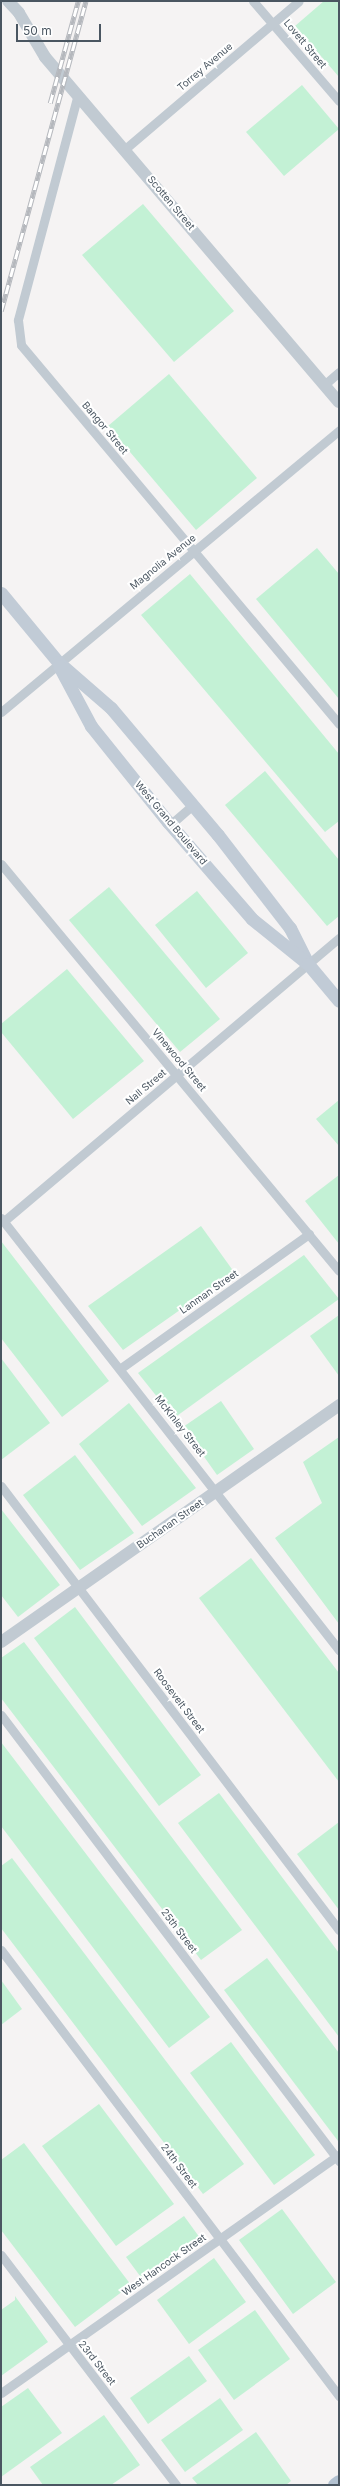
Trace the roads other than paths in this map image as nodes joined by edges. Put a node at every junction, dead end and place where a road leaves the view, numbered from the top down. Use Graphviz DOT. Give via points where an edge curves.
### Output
graph roads {
  1 [pos="8,1"];
  2 [pos="22,1"];
  3 [pos="253,1"];
  4 [pos="299,1"];
  5 [pos="19,13"];
  6 [pos="273,23"];
  7 [pos="78,94"];
  8 [pos="339,101"];
  9 [pos="124,149"];
  10 [pos="339,372"];
  11 [pos="324,385"];
  12 [pos="339,402"];
  13 [pos="339,430"];
  14 [pos="194,551"];
  15 [pos="1,593"];
  16 [pos="58,662"];
  17 [pos="1,712"];
  18 [pos="339,724"];
  19 [pos="193,806"];
  20 [pos="171,824"];
  21 [pos="1,864"];
  22 [pos="339,938"];
  23 [pos="308,964"];
  24 [pos="339,1001"];
  25 [pos="178,1075"];
  26 [pos="2,1219"];
  27 [pos="310,1234"];
  28 [pos="339,1271"];
  29 [pos="121,1368"];
  30 [pos="339,1406"];
  31 [pos="1,1486"];
  32 [pos="216,1492"];
  33 [pos="78,1588"];
  34 [pos="1,1642"];
  35 [pos="339,1650"];
  36 [pos="1,1715"];
  37 [pos="339,1930"];
  38 [pos="1,1950"];
  39 [pos="338,2158"];
  40 [pos="220,2238"];
  41 [pos="1,2255"];
  42 [pos="69,2345"];
  43 [pos="1,2393"];
  44 [pos="339,2396"];
  45 [pos="339,2482"];
  46 [pos="176,2485"];
  47 [pos="335,2485"];
  1 -- 5 [label="street, Scotten Street"];
  2 -- 5 [label="street"];
  3 -- 6 [label="street, Lovett Street"];
  4 -- 6 [label="street, Torrey Avenue"];
  5 -- 7 [label="street, Scotten Street" via="45,57"];
  6 -- 8 [label="street, Lovett Street"];
  6 -- 9 [label="street, Torrey Avenue"];
  7 -- 9 [label="street, Scotten Street"];
  7 -- 14 [label="street, Bangor Street" via="18,320 18,334 21,345"];
  9 -- 11 [label="street, Scotten Street"];
  10 -- 11 [label="street"];
  11 -- 12 [label="street, Scotten Street"];
  13 -- 14 [label="street, Magnolia Avenue"];
  14 -- 16 [label="street, Magnolia Avenue"];
  14 -- 18 [label="street, Bangor Street"];
  15 -- 16 [label="main road, West Grand Boulevard"];
  16 -- 17 [label="street, Magnolia Avenue"];
  16 -- 19 [label="main road, West Grand Boulevard" via="111,708"];
  16 -- 20 [label="main road, West Grand Boulevard" via="91,726"];
  19 -- 20 [label="street"];
  19 -- 23 [label="main road, West Grand Boulevard" via="290,928"];
  20 -- 23 [label="main road, West Grand Boulevard" via="252,919"];
  21 -- 25 [label="street, Vinewood Street"];
  22 -- 23 [label="street, Nall Street"];
  23 -- 24 [label="main road, West Grand Boulevard"];
  23 -- 25 [label="street, Nall Street"];
  25 -- 26 [label="street, Nall Street"];
  25 -- 27 [label="street, Vinewood Street"];
  26 -- 29 [label="street, McKinley Street"];
  27 -- 28 [label="street, Vinewood Street"];
  27 -- 29 [label="street, Lanman Street"];
  29 -- 32 [label="street, McKinley Street"];
  30 -- 32 [label="street, Buchanan Street"];
  31 -- 33 [label="street, Roosevelt Street"];
  32 -- 33 [label="street, Buchanan Street"];
  32 -- 35 [label="street, McKinley Street"];
  33 -- 34 [label="street, Buchanan Street"];
  33 -- 37 [label="street, Roosevelt Street"];
  36 -- 39 [label="street, 25th Street"];
  38 -- 40 [label="street, 24th Street"];
  39 -- 40 [label="street, West Hancock Street"];
  40 -- 42 [label="street, West Hancock Street"];
  40 -- 44 [label="street, 24th Street"];
  41 -- 42 [label="street, 23rd Street"];
  42 -- 43 [label="street, West Hancock Street"];
  42 -- 46 [label="street, 23rd Street"];
  45 -- 47 [label="main road"];
}
